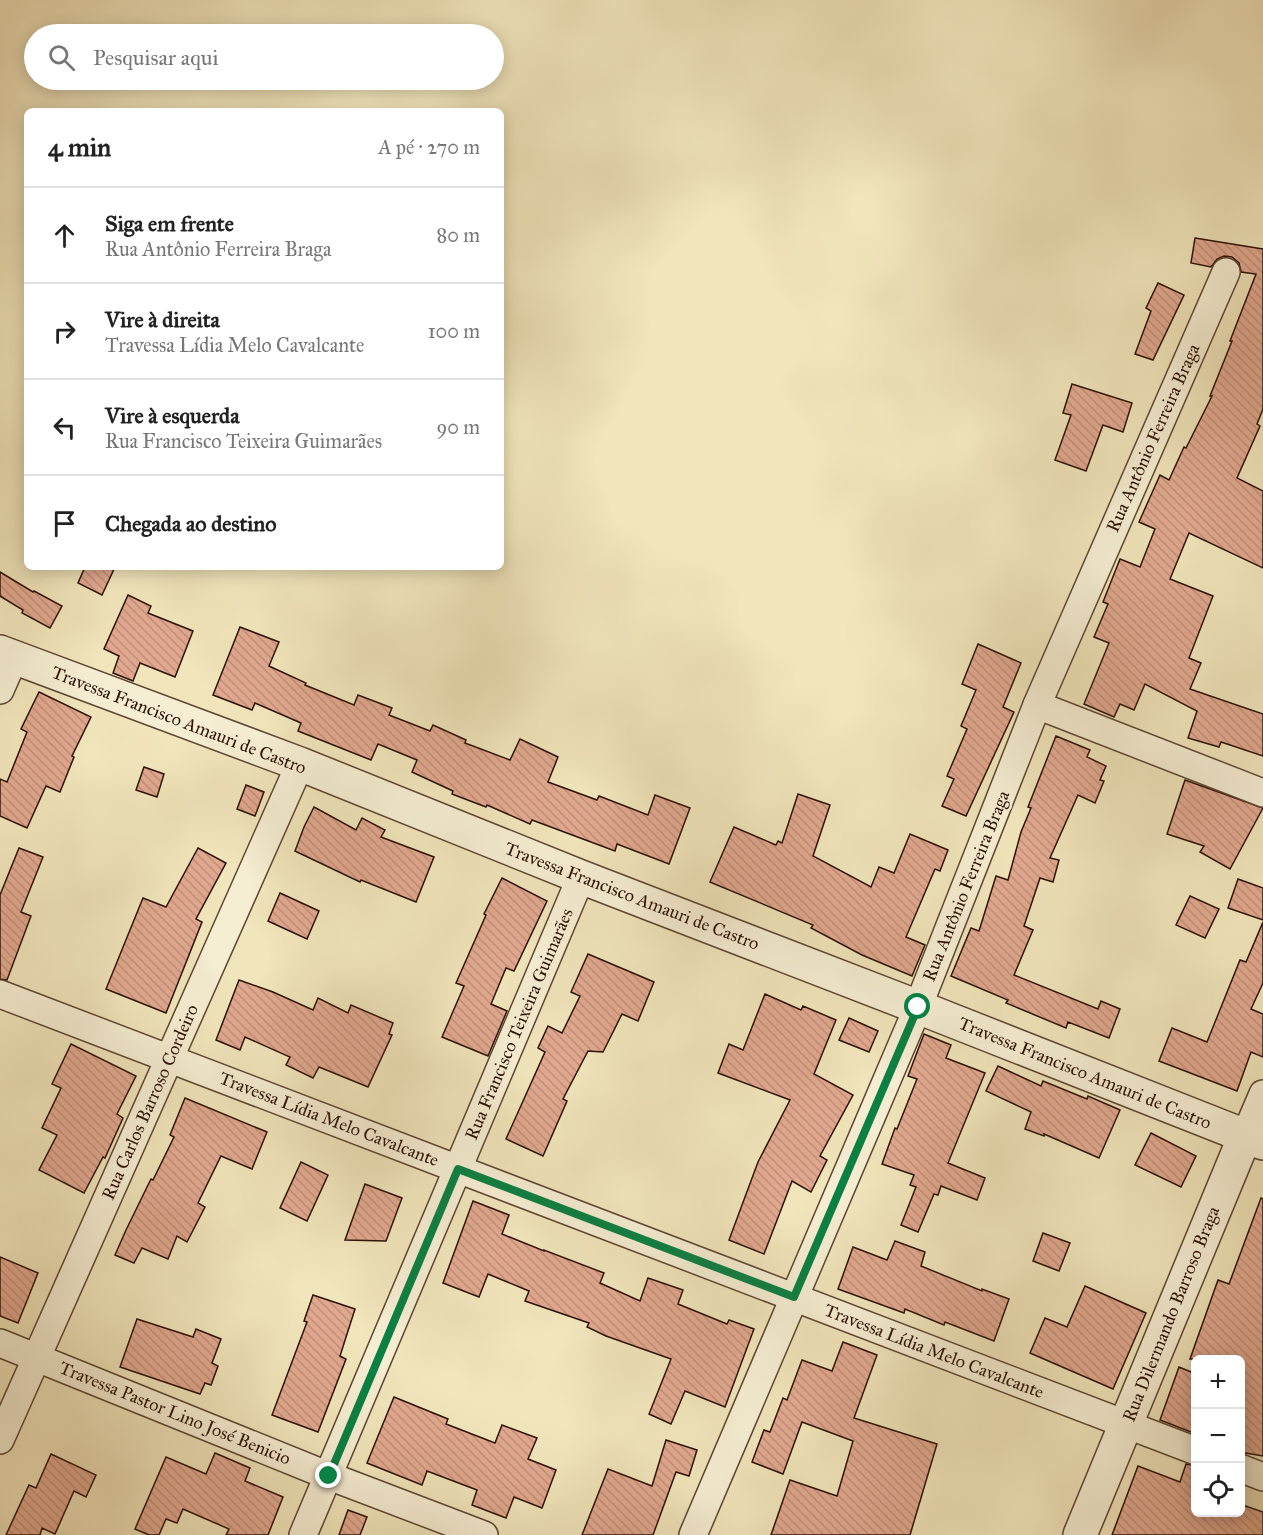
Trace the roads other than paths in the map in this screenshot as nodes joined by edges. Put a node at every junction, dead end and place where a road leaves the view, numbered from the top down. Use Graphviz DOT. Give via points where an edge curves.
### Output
graph roads {
  1 [pos="1226,272"];
  2 [pos="7,655"];
  3 [pos="0,690"];
  4 [pos="1037,705"];
  5 [pos="300,764"];
  6 [pos="1263,793"];
  7 [pos="581,877"];
  8 [pos="0,994"];
  9 [pos="918,1007"];
  10 [pos="170,1058"];
  11 [pos="1263,1094"];
  12 [pos="1254,1139"];
  13 [pos="458,1169"];
  14 [pos="794,1297"];
  15 [pos="0,1343"];
  16 [pos="37,1357"];
  17 [pos="1126,1424"];
  18 [pos="0,1440"];
  19 [pos="1191,1449"];
  20 [pos="1245,1470"];
  21 [pos="329,1476"];
  22 [pos="1263,1477"];
  23 [pos="303,1535"];
  24 [pos="484,1535"];
  25 [pos="693,1535"];
  26 [pos="1080,1535"];
  1 -- 4 [label="street, Rua Antônio Ferreira Braga"];
  2 -- 3 [label="street"];
  2 -- 5 [label="street, Travessa Francisco Amauri de Castro"];
  4 -- 6 [label="street"];
  4 -- 9 [label="street, Rua Antônio Ferreira Braga"];
  5 -- 7 [label="street, Travessa Francisco Amauri de Castro"];
  5 -- 10 [label="street, Rua Carlos Barroso Cordeiro"];
  7 -- 9 [label="street, Travessa Francisco Amauri de Castro"];
  7 -- 13 [label="street, Rua Francisco Teixeira Guimarães"];
  8 -- 10 [label="street, Travessa Lídia Melo Cavalcante"];
  9 -- 12 [label="street, Travessa Francisco Amauri de Castro"];
  9 -- 14 [label="street, Rua Antônio Ferreira Braga"];
  10 -- 13 [label="street, Travessa Lídia Melo Cavalcante"];
  10 -- 16 [label="street, Rua Carlos Barroso Cordeiro"];
  11 -- 12 [label="street, Rua Dilermando Barroso Braga"];
  12 -- 17 [label="street, Rua Dilermando Barroso Braga"];
  13 -- 14 [label="street, Travessa Lídia Melo Cavalcante"];
  13 -- 21 [label="street, Rua Francisco Teixeira Guimarães"];
  14 -- 17 [label="street, Travessa Lídia Melo Cavalcante"];
  14 -- 25 [label="street, Rua Antônio Ferreira Braga"];
  15 -- 16 [label="street, Travessa Pastor Lino José Benicio"];
  16 -- 18 [label="street, Rua Carlos Barroso Cordeiro"];
  16 -- 21 [label="street, Travessa Pastor Lino José Benicio"];
  17 -- 19 [label="street, Travessa Lídia Melo Cavalcante"];
  17 -- 26 [label="street, Rua Dilermando Barroso Braga"];
  20 -- 22 [label="street"];
  21 -- 23 [label="street, Rua Francisco Teixeira Guimarães"];
  21 -- 24 [label="street, Travessa Pastor Lino José Benicio"];
}
